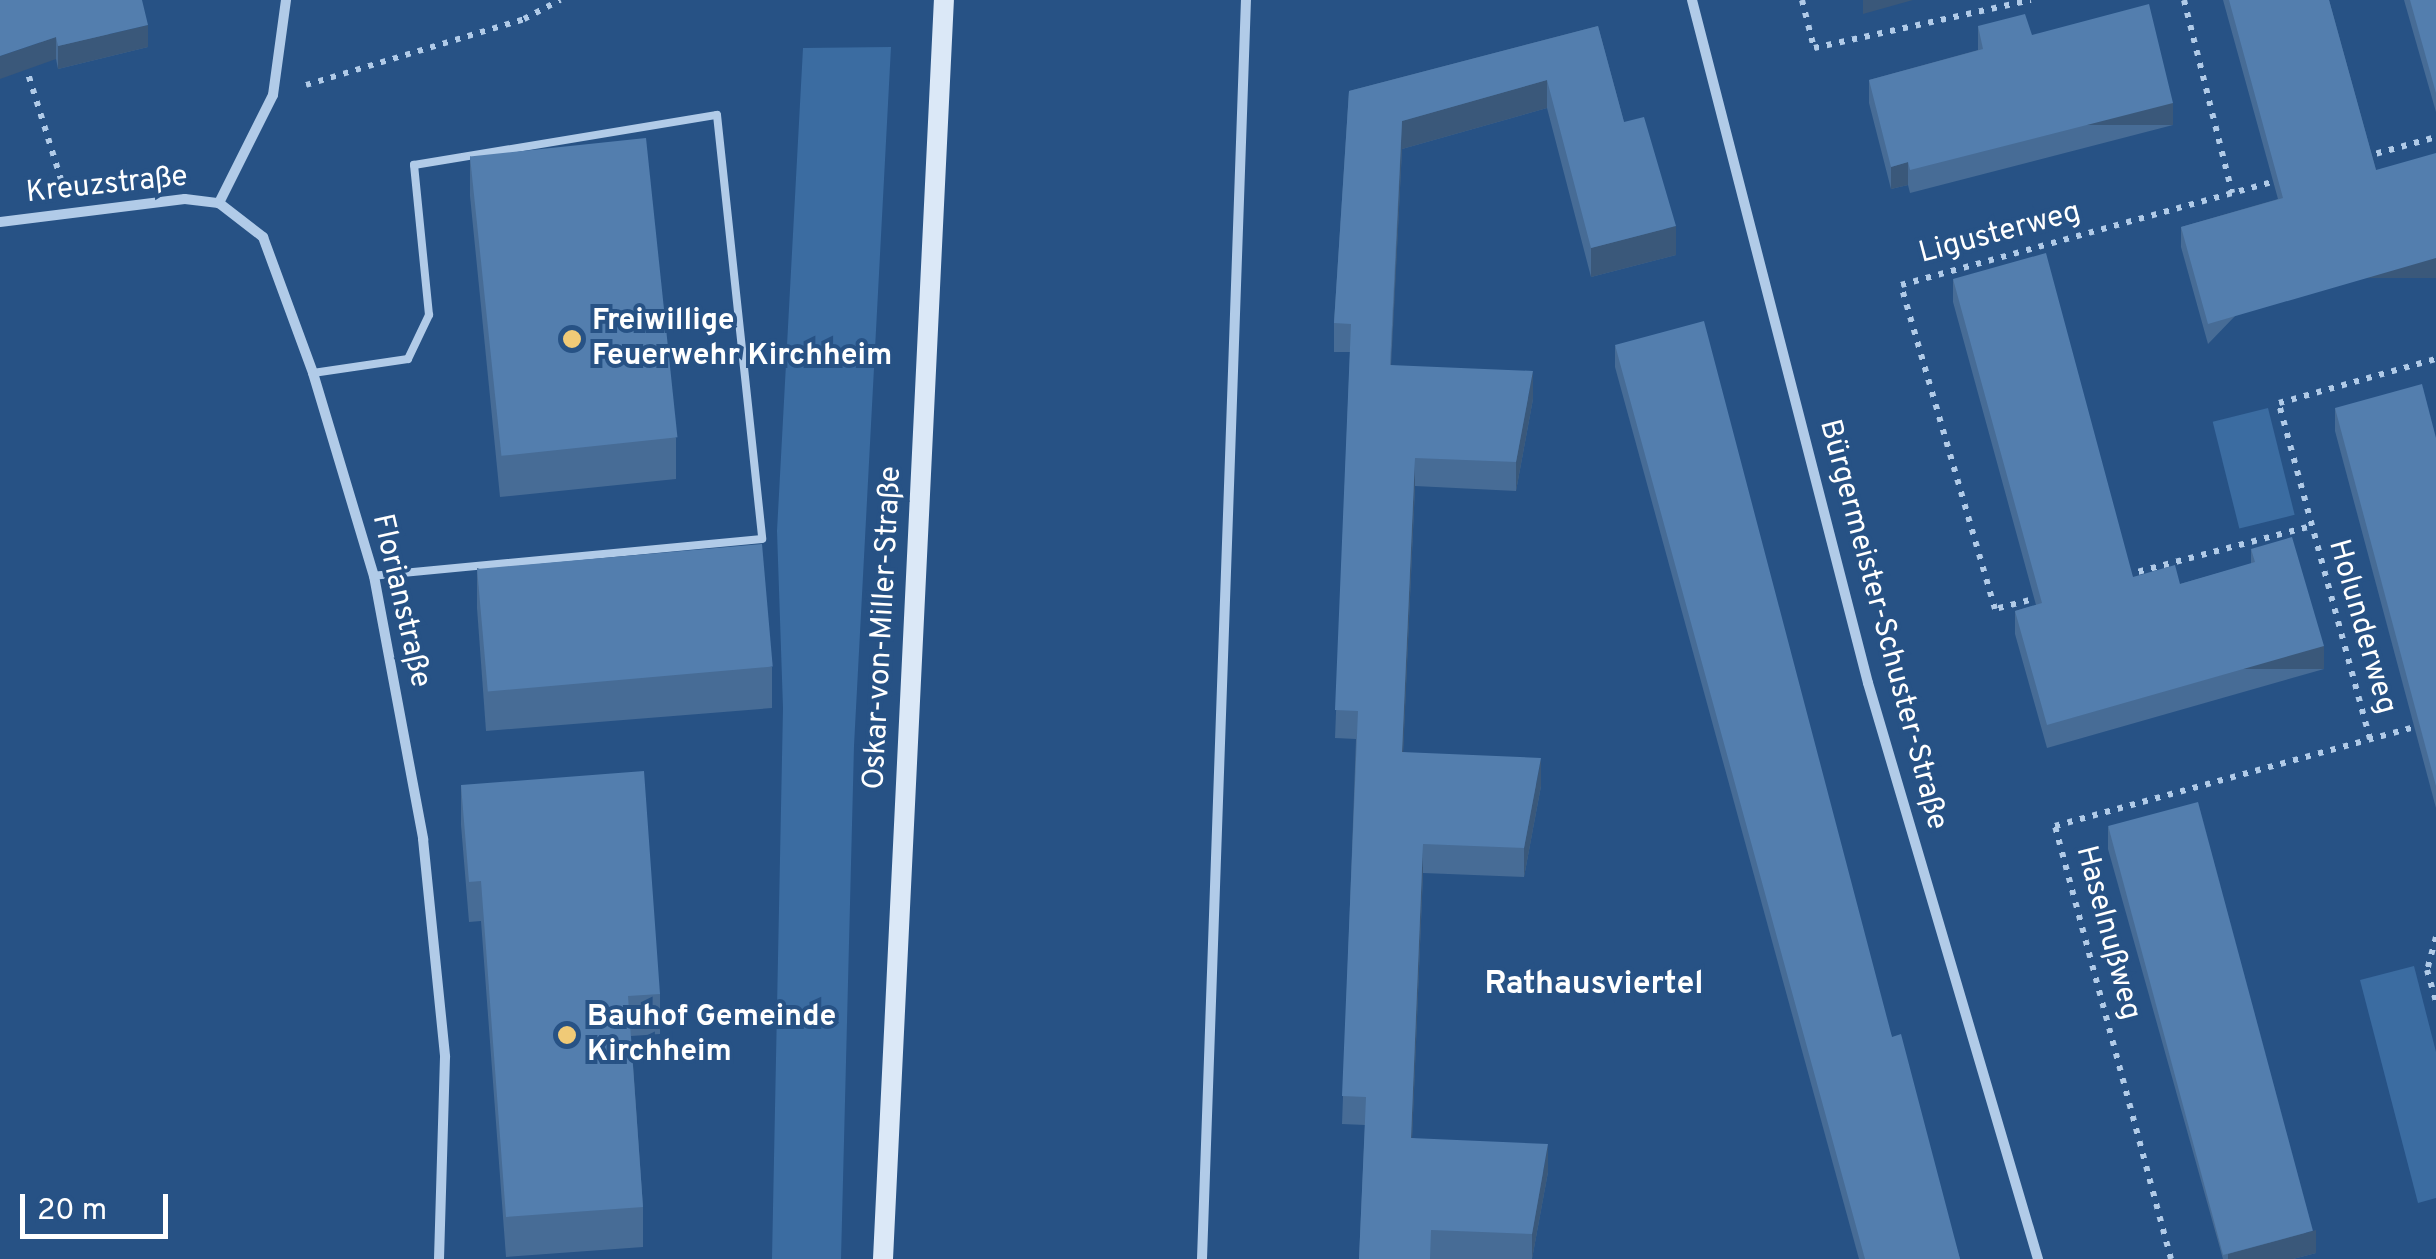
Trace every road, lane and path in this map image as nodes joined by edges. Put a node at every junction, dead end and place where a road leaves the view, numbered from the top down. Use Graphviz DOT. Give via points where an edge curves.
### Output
graph roads {
  1 [pos="286,0"];
  2 [pos="560,0"];
  3 [pos="944,0"];
  4 [pos="1246,0"];
  5 [pos="1692,0"];
  6 [pos="1802,0"];
  7 [pos="2031,0"];
  8 [pos="2184,0"];
  9 [pos="21,53"];
  10 [pos="274,95"];
  11 [pos="2436,136"];
  12 [pos="2343,162"];
  13 [pos="2288,178"];
  14 [pos="2232,193"];
  15 [pos="219,202"];
  16 [pos="70,211"];
  17 [pos="0,222"];
  18 [pos="2436,359"];
  19 [pos="314,373"];
  20 [pos="2308,528"];
  21 [pos="374,576"];
  22 [pos="2106,580"];
  23 [pos="2050,594"];
  24 [pos="2436,721"];
  25 [pos="2370,739"];
  26 [pos="2436,937"];
  27 [pos="2436,1002"];
  28 [pos="439,1259"];
  29 [pos="883,1259"];
  30 [pos="1202,1259"];
  31 [pos="2038,1259"];
  32 [pos="2171,1259"];
  1 -- 10 [label="street"];
  2 -- 10 [label="path" via="524,19"];
  3 -- 29 [label="main road, Oskar-von-Miller-Straße"];
  4 -- 30 [label="street"];
  5 -- 31 [label="street, Bürgermeister-Schuster-Straße" via="1868,683"];
  6 -- 7 [label="path" via="1814,48"];
  8 -- 14 [label="path"];
  9 -- 16 [label="path"];
  10 -- 15 [label="street"];
  11 -- 12 [label="path"];
  13 -- 14 [label="path, Ligusterweg"];
  14 -- 23 [label="path, Ligusterweg" via="1901,284 1995,608"];
  15 -- 16 [label="street, Kreuzstraße" via="185,199"];
  15 -- 19 [label="street, Florianstraße" via="264,237"];
  16 -- 17 [label="street, Kreuzstraße"];
  18 -- 20 [label="path, Holunderweg" via="2280,403"];
  19 -- 21 [label="street, Florianstraße"];
  19 -- 21 [label="lane" via="408,359 429,315 414,166 717,115 762,539"];
  20 -- 22 [label="path, Holunderweg"];
  20 -- 25 [label="path, Holunderweg"];
  21 -- 28 [label="street, Florianstraße" via="423,839 445,1057"];
  24 -- 25 [label="path, Haselnußweg"];
  25 -- 32 [label="path, Haselnußweg" via="2055,826"];
  26 -- 27 [label="path" via="2427,970"];
}
